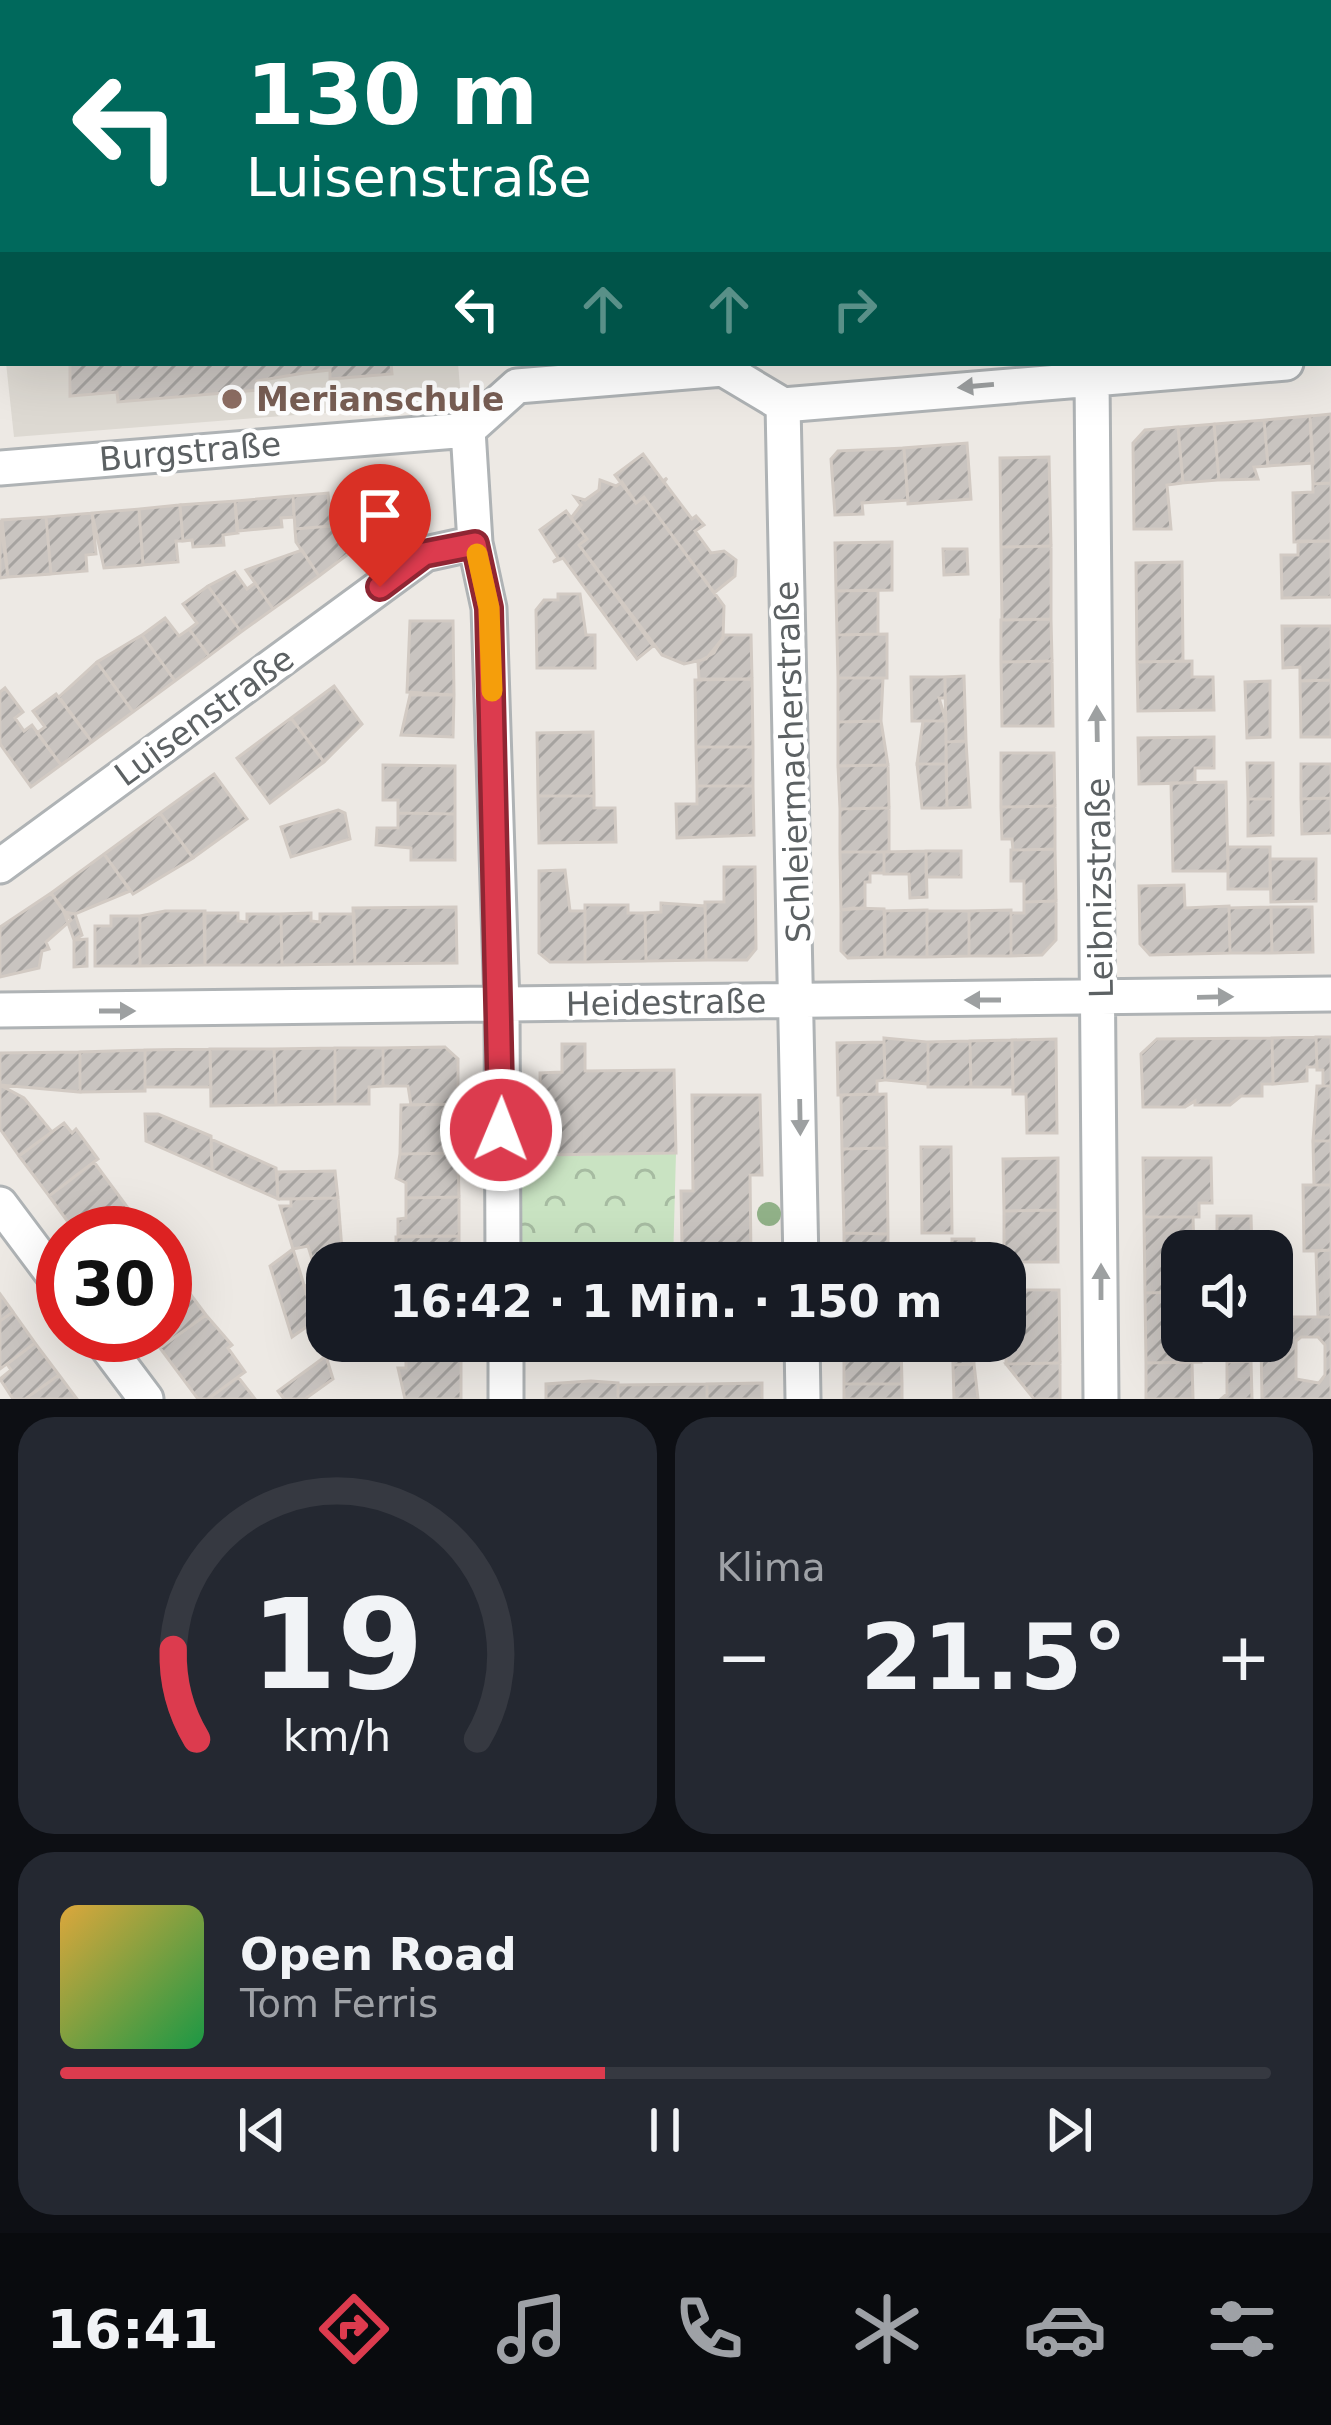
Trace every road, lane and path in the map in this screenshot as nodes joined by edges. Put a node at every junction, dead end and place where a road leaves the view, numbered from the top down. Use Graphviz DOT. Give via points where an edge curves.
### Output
graph roads {
  1 [pos="723,366"];
  2 [pos="1244,366"];
  3 [pos="511,375"];
  4 [pos="1092,377"];
  5 [pos="784,405"];
  6 [pos="468,430"];
  7 [pos="0,468"];
  8 [pos="475,544"];
  9 [pos="0,866"];
  10 [pos="1331,994"];
  11 [pos="798,1000"];
  12 [pos="1100,1000"];
  13 [pos="502,1005"];
  14 [pos="0,1010"];
  15 [pos="0,1204"];
  16 [pos="502,1242"];
  17 [pos="801,1242"];
  18 [pos="36,1252"];
  19 [pos="118,1362"];
  20 [pos="506,1362"];
  21 [pos="802,1362"];
  22 [pos="146,1399"];
  23 [pos="506,1399"];
  24 [pos="803,1399"];
  25 [pos="1101,1399"];
  1 -- 3 [label="street"];
  1 -- 5 [label="street"];
  2 -- 4 [label="street"];
  3 -- 6 [label="street"];
  4 -- 5 [label="street, one-way"];
  12 -- 4 [label="street, Leibnizstraße, one-way"];
  5 -- 11 [label="street, Schleiermacherstraße"];
  6 -- 7 [label="street, Burgstraße"];
  6 -- 8 [label="street"];
  8 -- 9 [label="street, Luisenstraße" via="424,554"];
  8 -- 13 [label="street" via="489,608"];
  12 -- 10 [label="street, Heidestraße, one-way"];
  12 -- 11 [label="street, Heidestraße, one-way"];
  11 -- 13 [label="street, Heidestraße"];
  11 -- 17 [label="street, Schleiermacherstraße, one-way"];
  25 -- 12 [label="street, Leibnizstraße, one-way"];
  14 -- 13 [label="street, Heidestraße, one-way"];
  13 -- 16 [label="street"];
  15 -- 18 [label="street"];
  19 -- 22 [label="street"];
  20 -- 23 [label="street"];
  21 -- 24 [label="street"];
}
